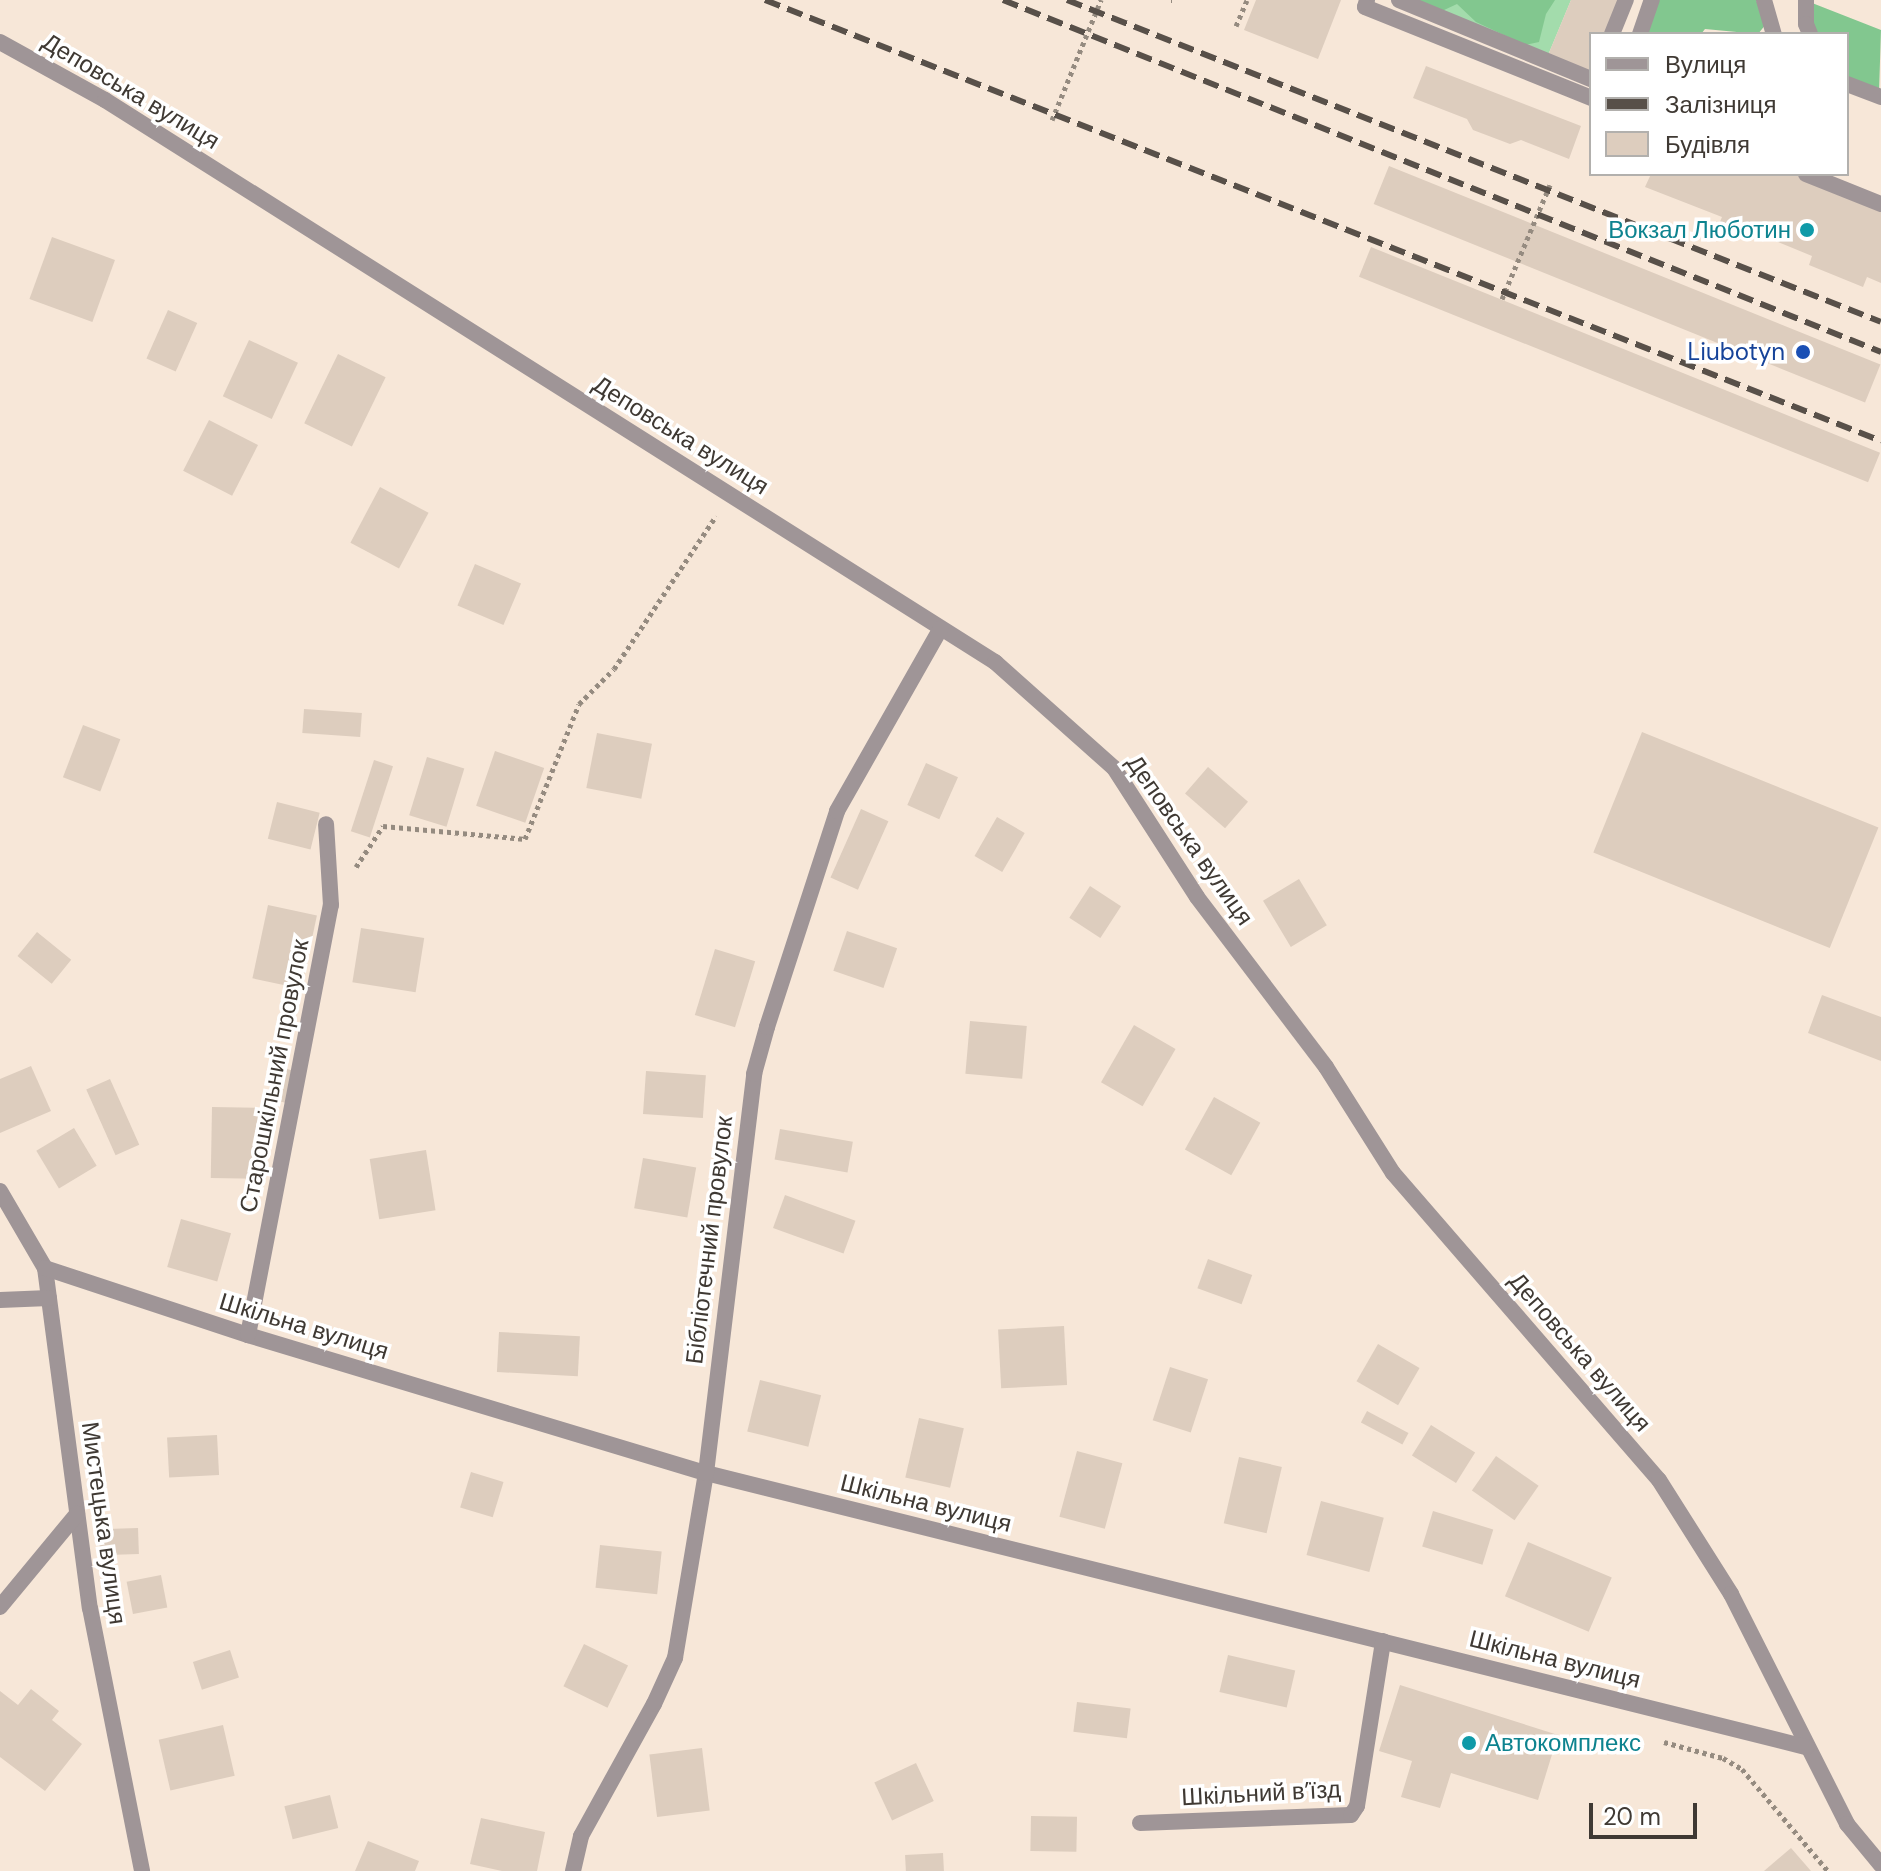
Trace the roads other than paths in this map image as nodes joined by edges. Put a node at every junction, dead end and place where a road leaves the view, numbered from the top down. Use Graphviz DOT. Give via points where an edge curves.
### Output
graph roads {
  1 [pos="1367,0"];
  2 [pos="1399,0"];
  3 [pos="1626,0"];
  4 [pos="1652,0"];
  5 [pos="1764,0"];
  6 [pos="1806,0"];
  7 [pos="1613,32"];
  8 [pos="1641,32"];
  9 [pos="1773,32"];
  10 [pos="1809,32"];
  11 [pos="0,42"];
  12 [pos="1589,78"];
  13 [pos="1849,85"];
  14 [pos="1589,97"];
  15 [pos="1881,97"];
  16 [pos="1811,176"];
  17 [pos="1881,204"];
  18 [pos="941,628"];
  19 [pos="326,824"];
  20 [pos="0,1191"];
  21 [pos="45,1268"];
  22 [pos="49,1298"];
  23 [pos="0,1300"];
  24 [pos="248,1335"];
  25 [pos="706,1473"];
  26 [pos="77,1514"];
  27 [pos="0,1607"];
  28 [pos="1383,1641"];
  29 [pos="1806,1747"];
  30 [pos="1140,1823"];
  31 [pos="1881,1865"];
  32 [pos="142,1871"];
  33 [pos="573,1871"];
  1 -- 14 [label="street" via="1365,7"];
  2 -- 12 [label="street"];
  3 -- 7 [label="street"];
  4 -- 8 [label="street"];
  5 -- 9 [label="street"];
  6 -- 10 [label="street"];
  11 -- 18 [label="street, Деповська вулиця" via="105,100"];
  13 -- 15 [label="street"];
  16 -- 17 [label="street"];
  18 -- 25 [label="street, Бібліотечний провулок" via="837,811 767,1027 754,1074 738,1184"];
  18 -- 29 [label="street, Деповська вулиця" via="995,662 1114,768 1197,897 1326,1067 1393,1173 1659,1480 1731,1594"];
  19 -- 24 [label="street, Старошкільний провулок" via="331,905"];
  20 -- 21 [label="street, Мистецька вулиця"];
  21 -- 22 [label="street, Мистецька вулиця"];
  21 -- 24 [label="street, Шкільна вулиця"];
  22 -- 23 [label="street"];
  22 -- 26 [label="street, Мистецька вулиця"];
  24 -- 25 [label="street, Шкільна вулиця"];
  25 -- 28 [label="street, Шкільна вулиця"];
  25 -- 33 [label="street, Бібліотечний провулок" via="675,1658 581,1836"];
  26 -- 27 [label="street"];
  26 -- 32 [label="street, Мистецька вулиця" via="90,1608"];
  28 -- 29 [label="street, Шкільна вулиця"];
  28 -- 30 [label="street, Шкільний в’їзд" via="1357,1806 1351,1815"];
  29 -- 31 [label="street, Деповська вулиця" via="1847,1824"];
}
